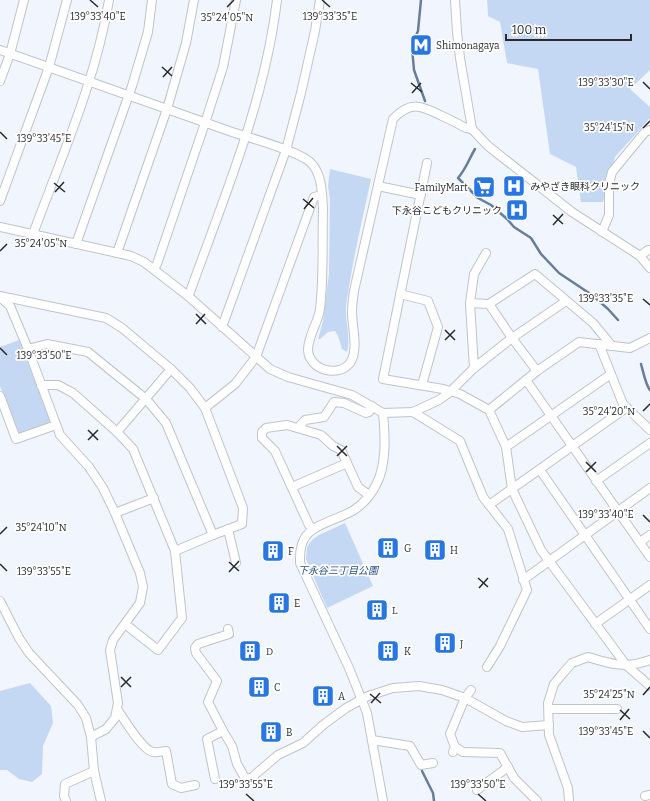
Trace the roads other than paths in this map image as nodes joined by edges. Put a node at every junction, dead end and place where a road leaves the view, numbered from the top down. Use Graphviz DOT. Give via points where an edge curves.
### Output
graph roads {
  1 [pos="24,0"];
  2 [pos="67,0"];
  3 [pos="109,0"];
  4 [pos="152,0"];
  5 [pos="194,0"];
  6 [pos="236,0"];
  7 [pos="277,0"];
  8 [pos="320,0"];
  9 [pos="455,0"];
  10 [pos="0,50"];
  11 [pos="10,54"];
  12 [pos="48,67"];
  13 [pos="0,81"];
  14 [pos="89,82"];
  15 [pos="129,95"];
  16 [pos="167,110"];
  17 [pos="205,123"];
  18 [pos="472,129"];
  19 [pos="650,130"];
  20 [pos="246,137"];
  21 [pos="286,150"];
  22 [pos="427,163"];
  23 [pos="378,186"];
  24 [pos="322,195"];
  25 [pos="421,195"];
  26 [pos="0,201"];
  27 [pos="0,227"];
  28 [pos="602,232"];
  29 [pos="33,234"];
  30 [pos="76,244"];
  31 [pos="650,250"];
  32 [pos="117,253"];
  33 [pos="486,253"];
  34 [pos="640,256"];
  35 [pos="650,268"];
  36 [pos="154,269"];
  37 [pos="400,294"];
  38 [pos="188,296"];
  39 [pos="0,297"];
  40 [pos="566,301"];
  41 [pos="470,303"];
  42 [pos="489,304"];
  43 [pos="222,327"];
  44 [pos="512,338"];
  45 [pos="650,338"];
  46 [pos="599,344"];
  47 [pos="612,346"];
  48 [pos="28,349"];
  49 [pos="256,357"];
  50 [pos="474,368"];
  51 [pos="171,369"];
  52 [pos="537,371"];
  53 [pos="611,374"];
  54 [pos="526,380"];
  55 [pos="41,385"];
  56 [pos="422,385"];
  57 [pos="450,392"];
  58 [pos="0,396"];
  59 [pos="146,399"];
  60 [pos="372,406"];
  61 [pos="205,408"];
  62 [pos="626,408"];
  63 [pos="3,410"];
  64 [pos="489,410"];
  65 [pos="413,412"];
  66 [pos="383,413"];
  67 [pos="551,415"];
  68 [pos="56,425"];
  69 [pos="298,428"];
  70 [pos="650,430"];
  71 [pos="117,432"];
  72 [pos="650,444"];
  73 [pos="573,446"];
  74 [pos="506,447"];
  75 [pos="347,463"];
  76 [pos="540,470"];
  77 [pos="596,481"];
  78 [pos="292,488"];
  79 [pos="650,488"];
  80 [pos="512,489"];
  81 [pos="369,495"];
  82 [pos="154,498"];
  83 [pos="489,505"];
  84 [pos="618,512"];
  85 [pos="115,513"];
  86 [pos="228,529"];
  87 [pos="314,529"];
  88 [pos="213,535"];
  89 [pos="650,535"];
  90 [pos="585,536"];
  91 [pos="640,542"];
  92 [pos="175,551"];
  93 [pos="650,557"];
  94 [pos="549,561"];
  95 [pos="236,563"];
  96 [pos="523,580"];
  97 [pos="650,585"];
  98 [pos="630,600"];
  99 [pos="0,601"];
  100 [pos="124,624"];
  101 [pos="595,624"];
  102 [pos="228,629"];
  103 [pos="650,629"];
  104 [pos="650,660"];
  105 [pos="626,664"];
  106 [pos="487,667"];
  107 [pos="650,686"];
  108 [pos="471,690"];
  109 [pos="465,698"];
  110 [pos="362,700"];
  111 [pos="117,709"];
  112 [pos="549,709"];
  113 [pos="617,709"];
  114 [pos="549,725"];
  115 [pos="222,731"];
  116 [pos="91,737"];
  117 [pos="372,740"];
  118 [pos="433,763"];
  119 [pos="508,767"];
  120 [pos="94,770"];
  121 [pos="215,780"];
  122 [pos="195,785"];
  123 [pos="477,790"];
  124 [pos="66,801"];
  125 [pos="101,801"];
  126 [pos="383,801"];
  127 [pos="537,801"];
  128 [pos="569,801"];
  1 -- 11 [label="street"];
  2 -- 12 [label="street"];
  3 -- 14 [label="street" via="105,25"];
  4 -- 15 [label="street" via="148,32"];
  5 -- 16 [label="street" via="186,43"];
  6 -- 17 [label="street" via="223,67"];
  7 -- 20 [label="street" via="273,29"];
  8 -- 21 [label="street" via="303,85"];
  9 -- 18 [label="street" via="459,52"];
  10 -- 11 [label="street"];
  11 -- 12 [label="street"];
  11 -- 13 [label="street"];
  12 -- 14 [label="street"];
  12 -- 26 [label="street"];
  14 -- 15 [label="street"];
  14 -- 29 [label="street"];
  15 -- 16 [label="street"];
  15 -- 30 [label="street"];
  16 -- 17 [label="street"];
  16 -- 32 [label="street"];
  17 -- 20 [label="street"];
  17 -- 36 [label="street"];
  18 -- 23 [label="street" via="426,108 411,106 400,110 392,119"];
  18 -- 28 [label="street" via="488,146 572,212"];
  19 -- 28 [label="street" via="645,132 612,172 609,184 609,215"];
  20 -- 21 [label="street"];
  20 -- 38 [label="street"];
  21 -- 24 [label="street" via="310,161 317,170"];
  21 -- 43 [label="street"];
  22 -- 25 [label="street"];
  23 -- 24 [label="street" via="354,291 354,355 341,369 330,371 320,368 313,362 308,352 321,295"];
  23 -- 25 [label="street"];
  24 -- 49 [label="street" via="314,197"];
  25 -- 37 [label="street"];
  27 -- 29 [label="street"];
  28 -- 34 [label="street"];
  29 -- 30 [label="street"];
  30 -- 32 [label="street"];
  31 -- 34 [label="street"];
  32 -- 36 [label="street" via="131,256"];
  33 -- 41 [label="street" via="474,274"];
  34 -- 35 [label="street"];
  36 -- 38 [label="street"];
  37 -- 56 [label="street" via="428,301 438,326"];
  37 -- 56 [label="street" via="383,379"];
  38 -- 43 [label="street"];
  39 -- 48 [label="street" via="10,306"];
  39 -- 51 [label="street" via="106,318 122,328"];
  40 -- 42 [label="street" via="535,274"];
  40 -- 44 [label="street"];
  40 -- 47 [label="street" via="593,323"];
  41 -- 42 [label="street"];
  41 -- 50 [label="street"];
  42 -- 44 [label="street"];
  43 -- 49 [label="street"];
  44 -- 50 [label="street"];
  44 -- 52 [label="street"];
  45 -- 47 [label="street" via="630,348"];
  46 -- 47 [label="street"];
  46 -- 52 [label="street" via="579,342"];
  46 -- 53 [label="street"];
  48 -- 55 [label="street"];
  48 -- 59 [label="street" via="47,344 88,352"];
  49 -- 60 [label="street" via="270,369 288,377 352,395"];
  49 -- 61 [label="street" via="235,384"];
  50 -- 57 [label="street"];
  51 -- 59 [label="street"];
  51 -- 61 [label="street"];
  52 -- 54 [label="street"];
  53 -- 62 [label="street"];
  53 -- 67 [label="street"];
  54 -- 64 [label="street"];
  54 -- 67 [label="street"];
  55 -- 68 [label="street"];
  55 -- 71 [label="street" via="58,385 73,393"];
  56 -- 57 [label="street"];
  57 -- 64 [label="street" via="460,394"];
  57 -- 65 [label="street"];
  58 -- 63 [label="street"];
  59 -- 71 [label="street"];
  59 -- 88 [label="street" via="166,423"];
  60 -- 66 [label="street"];
  60 -- 69 [label="street" via="366,413 344,403 334,402 324,417 305,420"];
  61 -- 86 [label="street" via="243,508 242,524"];
  62 -- 70 [label="street"];
  62 -- 73 [label="street"];
  63 -- 68 [label="street" via="16,439"];
  64 -- 74 [label="street"];
  65 -- 66 [label="street"];
  65 -- 83 [label="street" via="460,441 483,497"];
  66 -- 81 [label="street" via="385,439 381,473"];
  67 -- 73 [label="street"];
  67 -- 74 [label="street"];
  68 -- 85 [label="street" via="60,435 89,466"];
  69 -- 75 [label="street" via="321,435 341,450"];
  69 -- 78 [label="street" via="287,425 266,428 262,432 262,438 275,451"];
  71 -- 82 [label="street" via="133,449"];
  72 -- 77 [label="street"];
  73 -- 76 [label="street"];
  73 -- 77 [label="street"];
  74 -- 80 [label="street"];
  75 -- 78 [label="street"];
  75 -- 81 [label="street" via="358,487"];
  76 -- 80 [label="street"];
  76 -- 90 [label="street"];
  77 -- 84 [label="street"];
  78 -- 87 [label="street" via="309,525"];
  79 -- 84 [label="street"];
  80 -- 83 [label="street"];
  80 -- 94 [label="street" via="541,550"];
  81 -- 87 [label="street" via="353,510"];
  82 -- 85 [label="street"];
  82 -- 92 [label="street"];
  83 -- 96 [label="street" via="508,529"];
  84 -- 90 [label="street"];
  84 -- 91 [label="street"];
  85 -- 100 [label="street" via="140,573 143,587 140,603"];
  86 -- 88 [label="street"];
  86 -- 95 [label="street"];
  87 -- 110 [label="street" via="302,544 300,563"];
  88 -- 92 [label="street"];
  89 -- 91 [label="street"];
  90 -- 94 [label="street"];
  90 -- 98 [label="street"];
  91 -- 93 [label="street"];
  92 -- 100 [label="street" via="182,618 158,650"];
  94 -- 96 [label="street"];
  94 -- 101 [label="street"];
  96 -- 106 [label="street" via="527,590"];
  97 -- 98 [label="street"];
  98 -- 101 [label="street"];
  98 -- 103 [label="street"];
  99 -- 116 [label="street" via="29,653 82,712"];
  100 -- 111 [label="street" via="113,640 110,650"];
  101 -- 105 [label="street"];
  102 -- 115 [label="street" via="229,634 198,644 195,648 217,681 208,702"];
  104 -- 105 [label="street" via="639,664"];
  105 -- 107 [label="street"];
  105 -- 112 [label="street" via="614,665 588,657 572,663 554,684 548,703"];
  108 -- 109 [label="street"];
  109 -- 110 [label="street" via="419,686 393,688"];
  109 -- 114 [label="street" via="506,721 522,726"];
  109 -- 119 [label="street" via="450,734 454,750 500,753"];
  110 -- 115 [label="street" via="346,708 303,743 278,755 251,778 245,778 237,764 232,746"];
  110 -- 117 [label="street"];
  111 -- 116 [label="street" via="110,725"];
  111 -- 122 [label="street" via="147,749 153,752 166,751 172,784 181,788"];
  112 -- 113 [label="street"];
  112 -- 114 [label="street"];
  114 -- 128 [label="street" via="549,735 568,788"];
  115 -- 121 [label="street" via="207,738"];
  116 -- 120 [label="street"];
  117 -- 118 [label="street" via="410,746 420,765"];
  117 -- 126 [label="street"];
  119 -- 123 [label="street"];
  119 -- 127 [label="street" via="514,778"];
  120 -- 124 [label="street" via="65,784"];
  120 -- 125 [label="street"];
}
